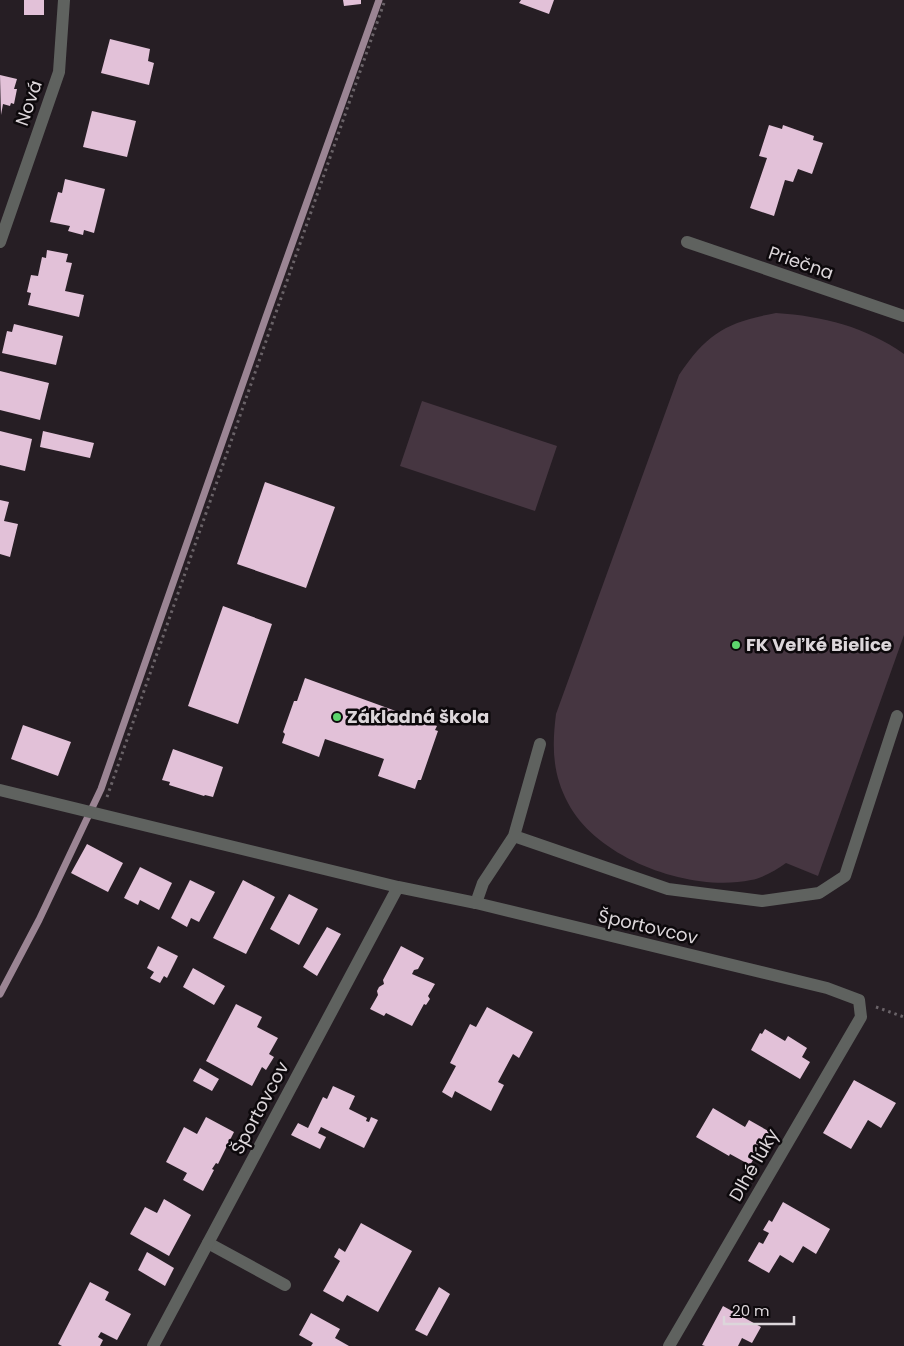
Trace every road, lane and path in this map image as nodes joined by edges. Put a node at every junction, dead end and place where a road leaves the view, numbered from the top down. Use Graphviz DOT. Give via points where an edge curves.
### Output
graph roads {
  1 [pos="64,0"];
  2 [pos="385,0"];
  3 [pos="0,242"];
  4 [pos="687,242"];
  5 [pos="904,316"];
  6 [pos="897,716"];
  7 [pos="540,744"];
  8 [pos="0,790"];
  9 [pos="100,814"];
  10 [pos="514,836"];
  11 [pos="398,887"];
  12 [pos="476,903"];
  13 [pos="859,1000"];
  14 [pos="904,1017"];
  15 [pos="208,1243"];
  16 [pos="285,1285"];
  17 [pos="152,1346"];
  18 [pos="669,1346"];
  1 -- 3 [label="street, Nová" via="59,72"];
  2 -- 9 [label="path"];
  4 -- 5 [label="street, Priečna"];
  6 -- 10 [label="street" via="845,876 819,893 762,901 668,889"];
  7 -- 10 [label="street"];
  8 -- 9 [label="street, Športovcov"];
  9 -- 11 [label="street, Športovcov"];
  10 -- 12 [label="street" via="483,883"];
  11 -- 12 [label="street, Športovcov"];
  11 -- 15 [label="street, Športovcov"];
  12 -- 13 [label="street, Športovcov" via="828,988"];
  13 -- 14 [label="path"];
  13 -- 18 [label="street, Dlhé lúky" via="862,1016"];
  15 -- 16 [label="street"];
  15 -- 17 [label="street, Športovcov"];
}
